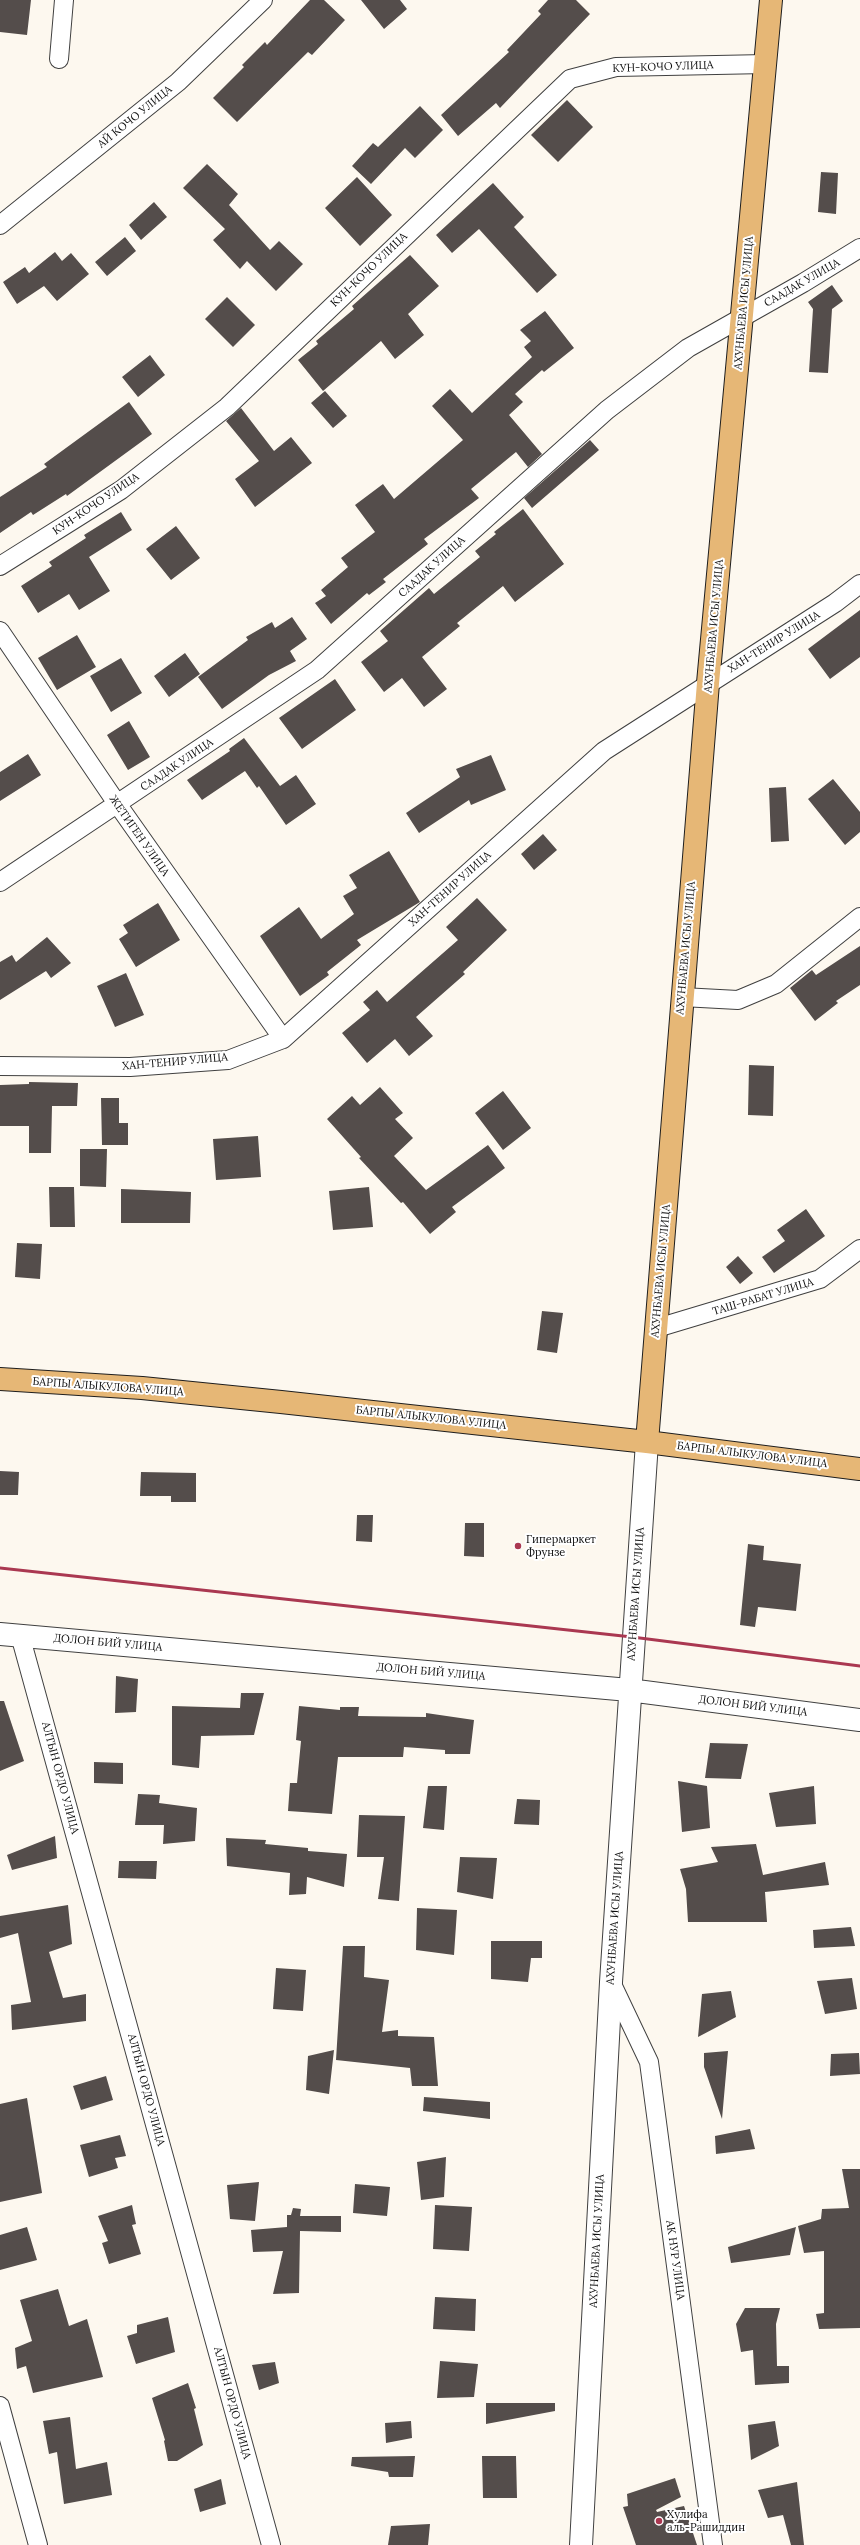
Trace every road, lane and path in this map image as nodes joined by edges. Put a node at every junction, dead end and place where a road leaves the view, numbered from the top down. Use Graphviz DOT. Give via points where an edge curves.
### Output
graph roads {
  1 [pos="64,0"];
  2 [pos="263,0"];
  3 [pos="771,0"];
  4 [pos="59,59"];
  5 [pos="766,64"];
  6 [pos="0,225"];
  7 [pos="860,248"];
  8 [pos="743,318"];
  9 [pos="0,566"];
  10 [pos="860,584"];
  11 [pos="0,631"];
  12 [pos="708,683"];
  13 [pos="118,805"];
  14 [pos="0,882"];
  15 [pos="860,917"];
  16 [pos="682,997"];
  17 [pos="283,1039"];
  18 [pos="0,1066"];
  19 [pos="860,1248"];
  20 [pos="657,1328"];
  21 [pos="0,1379"];
  22 [pos="647,1442"];
  23 [pos="860,1469"];
  24 [pos="10,1635"];
  25 [pos="629,1690"];
  26 [pos="860,1720"];
  27 [pos="611,1982"];
  28 [pos="0,2406"];
  29 [pos="38,2545"];
  30 [pos="271,2545"];
  31 [pos="581,2545"];
  32 [pos="713,2545"];
  1 -- 4 [label="street"];
  2 -- 6 [label="street, АЙ КОЧО УЛИЦА" via="178,82"];
  3 -- 5 [label="main road, АХУНБАЕВА ИСЫ УЛИЦА"];
  5 -- 8 [label="main road, АХУНБАЕВА ИСЫ УЛИЦА"];
  5 -- 9 [label="street, КУН-КОЧО УЛИЦА" via="616,67 570,79 227,407 121,490"];
  7 -- 8 [label="street, СААДАК УЛИЦА"];
  8 -- 12 [label="main road, АХУНБАЕВА ИСЫ УЛИЦА"];
  8 -- 13 [label="street, СААДАК УЛИЦА" via="688,348 607,410 316,670"];
  10 -- 12 [label="street, ХАН-ТЕНИР УЛИЦА" via="835,603"];
  11 -- 13 [label="street, ЖЕТИГЕН УЛИЦА"];
  12 -- 16 [label="main road, АХУНБАЕВА ИСЫ УЛИЦА"];
  12 -- 17 [label="street, ХАН-ТЕНИР УЛИЦА" via="604,751"];
  13 -- 14 [label="street, СААДАК УЛИЦА"];
  13 -- 17 [label="street, ЖЕТИГЕН УЛИЦА"];
  15 -- 16 [label="street" via="776,984 738,1000"];
  16 -- 20 [label="main road, АХУНБАЕВА ИСЫ УЛИЦА"];
  17 -- 18 [label="street, ХАН-ТЕНИР УЛИЦА" via="228,1060 130,1067"];
  19 -- 20 [label="street, ТАШ-РАБАТ УЛИЦА" via="820,1279"];
  20 -- 22 [label="main road, АХУНБАЕВА ИСЫ УЛИЦА"];
  21 -- 22 [label="main road, БАРПЫ АЛЫКУЛОВА УЛИЦА" via="196,1393"];
  22 -- 23 [label="main road, БАРПЫ АЛЫКУЛОВА УЛИЦА"];
  22 -- 25 [label="street, АХУНБАЕВА ИСЫ УЛИЦА"];
  24 -- 25 [label="street, ДОЛОН БИЙ УЛИЦА"];
  24 -- 30 [label="street, АЛТЫН ОРДО УЛИЦА"];
  25 -- 26 [label="street, ДОЛОН БИЙ УЛИЦА"];
  25 -- 27 [label="street, АХУНБАЕВА ИСЫ УЛИЦА"];
  27 -- 31 [label="street, АХУНБАЕВА ИСЫ УЛИЦА"];
  27 -- 32 [label="street, АК НУР УЛИЦА" via="649,2062"];
  28 -- 29 [label="street"];
}
